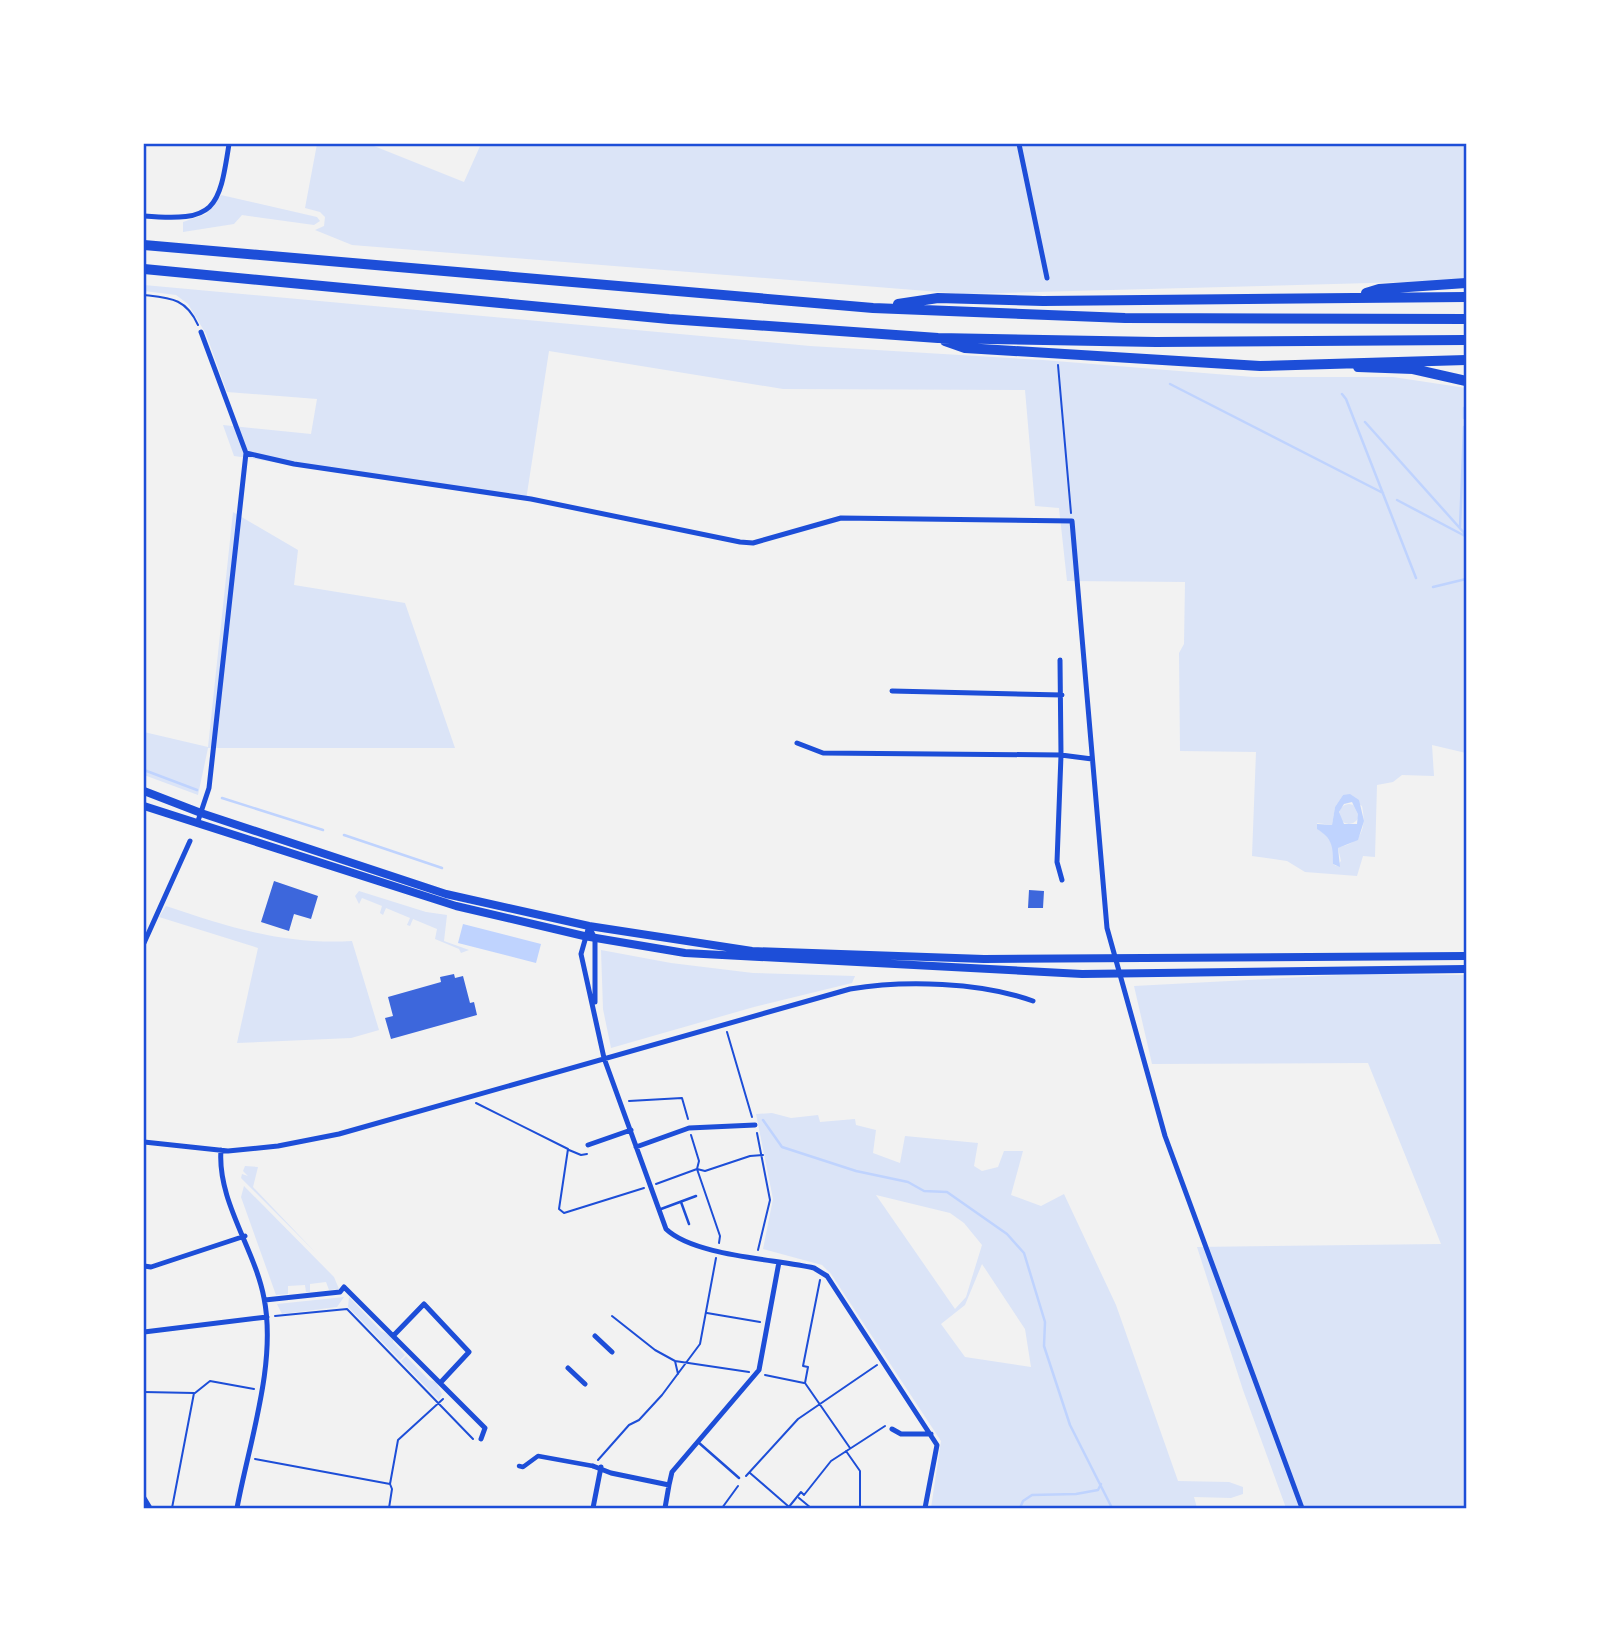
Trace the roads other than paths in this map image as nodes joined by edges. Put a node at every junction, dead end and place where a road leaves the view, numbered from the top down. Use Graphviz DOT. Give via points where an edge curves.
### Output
graph roads {
  1 [pos="229,144"];
  2 [pos="1019,144"];
  3 [pos="144,216"];
  4 [pos="144,245"];
  5 [pos="144,269"];
  6 [pos="1047,278"];
  7 [pos="1466,283"];
  8 [pos="1355,297"];
  9 [pos="1466,297"];
  10 [pos="873,308"];
  11 [pos="1466,319"];
  12 [pos="201,332"];
  13 [pos="938,338"];
  14 [pos="1466,340"];
  15 [pos="1466,360"];
  16 [pos="1323,364"];
  17 [pos="1466,382"];
  18 [pos="246,453"];
  19 [pos="1060,660"];
  20 [pos="892,691"];
  21 [pos="1062,695"];
  22 [pos="797,743"];
  23 [pos="1061,755"];
  24 [pos="1092,759"];
  25 [pos="144,791"];
  26 [pos="144,806"];
  27 [pos="201,813"];
  28 [pos="197,824"];
  29 [pos="190,841"];
  30 [pos="1062,880"];
  31 [pos="589,926"];
  32 [pos="584,936"];
  33 [pos="594,939"];
  34 [pos="144,943"];
  35 [pos="1466,956"];
  36 [pos="1115,959"];
  37 [pos="1466,969"];
  38 [pos="1118,973"];
  39 [pos="1033,1001"];
  40 [pos="595,1010"];
  41 [pos="604,1058"];
  42 [pos="755,1125"];
  43 [pos="631,1130"];
  44 [pos="144,1142"];
  45 [pos="588,1145"];
  46 [pos="636,1147"];
  47 [pos="221,1150"];
  48 [pos="696,1196"];
  49 [pos="681,1202"];
  50 [pos="657,1210"];
  51 [pos="689,1224"];
  52 [pos="245,1236"];
  53 [pos="779,1262"];
  54 [pos="144,1266"];
  55 [pos="265,1300"];
  56 [pos="267,1317"];
  57 [pos="144,1332"];
  58 [pos="395,1334"];
  59 [pos="595,1336"];
  60 [pos="612,1352"];
  61 [pos="568,1368"];
  62 [pos="442,1381"];
  63 [pos="586,1384"];
  64 [pos="892,1429"];
  65 [pos="931,1434"];
  66 [pos="478,1440"];
  67 [pos="698,1442"];
  68 [pos="519,1466"];
  69 [pos="593,1466"];
  70 [pos="601,1467"];
  71 [pos="739,1478"];
  72 [pos="670,1485"];
  73 [pos="144,1499"];
  74 [pos="150,1508"];
  75 [pos="237,1508"];
  76 [pos="593,1508"];
  77 [pos="666,1508"];
  78 [pos="925,1508"];
  79 [pos="1301,1508"];
  1 -- 3 [label="street" via="220,192 205,211 180,219"];
  2 -- 6 [label="street"];
  4 -- 10 [label="highway"];
  5 -- 13 [label="highway" via="669,319"];
  7 -- 8 [label="highway" via="1379,289"];
  8 -- 9 [label="highway"];
  8 -- 10 [label="highway" via="938,298"];
  10 -- 11 [label="highway" via="1125,318"];
  12 -- 18 [label="street"];
  13 -- 14 [label="highway"];
  13 -- 16 [label="highway" via="965,348 1187,364"];
  15 -- 16 [label="highway"];
  16 -- 17 [label="highway" via="1413,369"];
  18 -- 24 [label="street" via="531,499 740,542 753,543 841,518 1072,521"];
  18 -- 27 [label="street" via="209,788"];
  19 -- 21 [label="street"];
  20 -- 21 [label="street"];
  21 -- 23 [label="street"];
  22 -- 23 [label="street" via="823,753"];
  23 -- 24 [label="street"];
  23 -- 30 [label="street" via="1057,862"];
  24 -- 36 [label="street" via="1107,928"];
  25 -- 27 [label="main road"];
  26 -- 28 [label="main road"];
  27 -- 28 [label="street"];
  27 -- 31 [label="main road" via="446,894"];
  28 -- 32 [label="main road" via="456,906"];
  29 -- 34 [label="street"];
  31 -- 32 [label="street"];
  31 -- 33 [label="street"];
  31 -- 36 [label="main road" via="752,950"];
  32 -- 33 [label="main road"];
  32 -- 40 [label="street" via="581,954"];
  33 -- 38 [label="main road" via="706,956"];
  33 -- 40 [label="street"];
  35 -- 36 [label="main road"];
  36 -- 38 [label="street"];
  37 -- 38 [label="main road"];
  38 -- 79 [label="street" via="1165,1136"];
  39 -- 41 [label="street" via="909,982 883,984 850,989"];
  40 -- 41 [label="street"];
  41 -- 43 [label="street"];
  41 -- 47 [label="street" via="340,1134 278,1146"];
  42 -- 46 [label="street" via="689,1128"];
  43 -- 45 [label="street"];
  43 -- 46 [label="street"];
  44 -- 47 [label="street"];
  46 -- 50 [label="street"];
  47 -- 52 [label="street" via="226,1190"];
  48 -- 49 [label="lane"];
  49 -- 50 [label="lane"];
  49 -- 51 [label="lane"];
  50 -- 53 [label="street" via="674,1237"];
  52 -- 54 [label="street"];
  52 -- 55 [label="street"];
  53 -- 65 [label="street" via="822,1272"];
  53 -- 67 [label="street" via="757,1373"];
  55 -- 56 [label="street"];
  55 -- 58 [label="street" via="340,1292 345,1287"];
  56 -- 57 [label="street"];
  56 -- 75 [label="street" via="268,1341"];
  58 -- 62 [label="street"];
  58 -- 62 [label="street" via="424,1304 469,1352"];
  59 -- 60 [label="street"];
  61 -- 63 [label="street"];
  62 -- 66 [label="street" via="485,1428"];
  64 -- 65 [label="street" via="901,1434"];
  65 -- 78 [label="street" via="937,1445"];
  67 -- 71 [label="lane"];
  67 -- 72 [label="street" via="672,1472"];
  68 -- 69 [label="street" via="538,1456"];
  69 -- 70 [label="street"];
  70 -- 72 [label="street"];
  70 -- 76 [label="street"];
  72 -- 77 [label="street"];
  73 -- 74 [label="street"];
}
